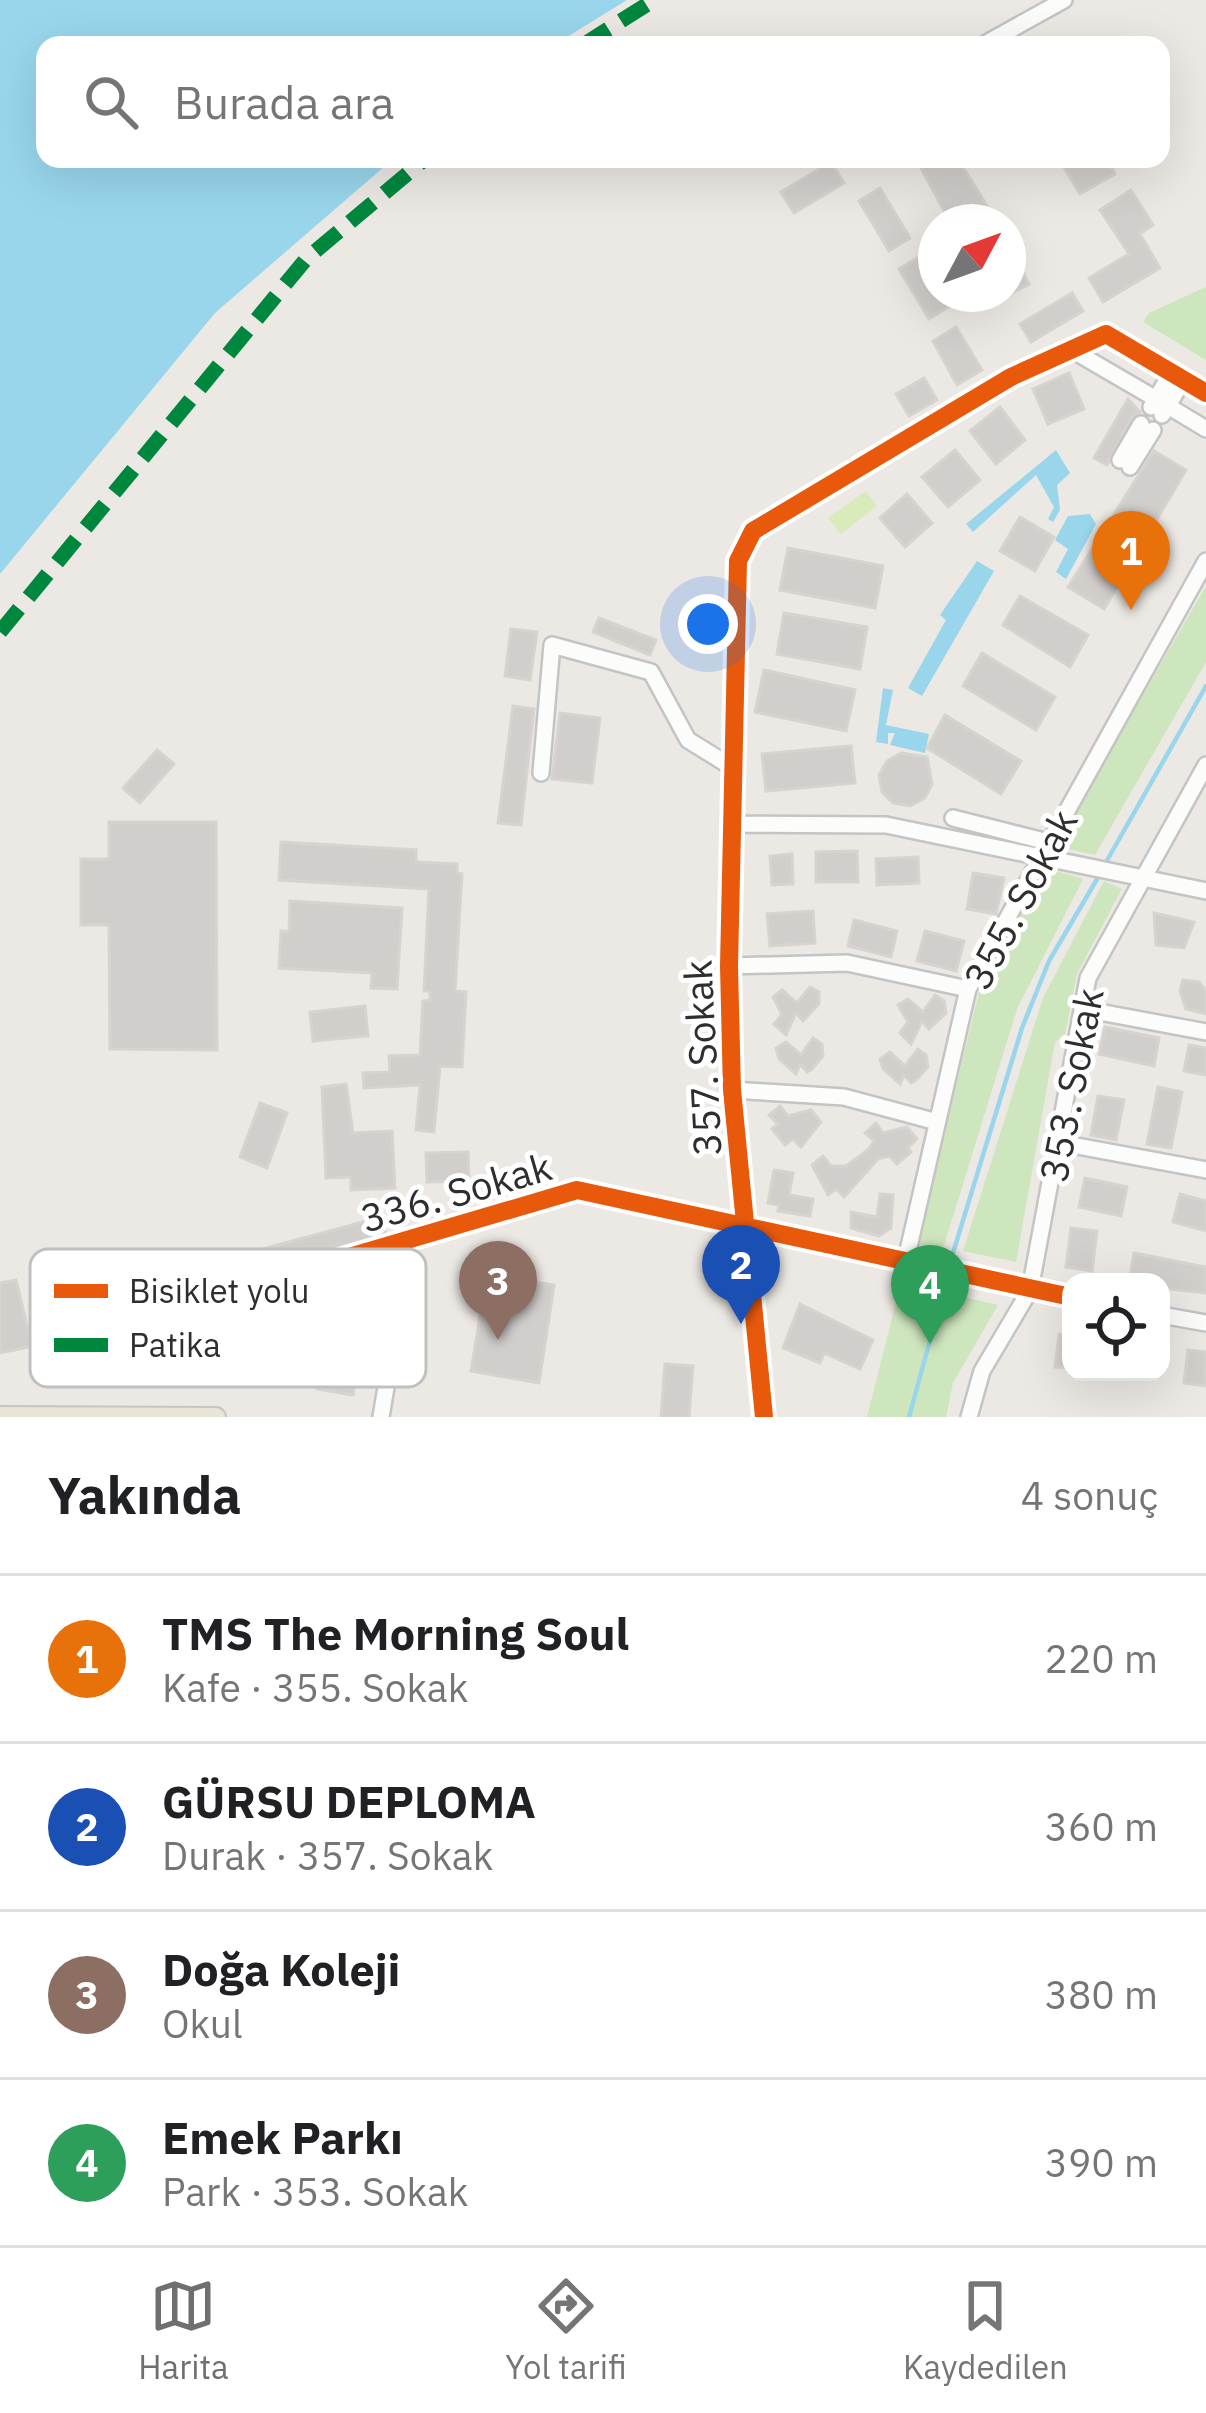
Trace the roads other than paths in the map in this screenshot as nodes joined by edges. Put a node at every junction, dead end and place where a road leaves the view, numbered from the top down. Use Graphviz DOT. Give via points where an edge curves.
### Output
graph roads {
  1 [pos="1064,0"];
  2 [pos="999,36"];
  3 [pos="1072,350"];
  4 [pos="1177,376"];
  5 [pos="1206,393"];
  6 [pos="1159,407"];
  7 [pos="1147,427"];
  8 [pos="1206,429"];
  9 [pos="1125,463"];
  10 [pos="1206,561"];
  11 [pos="1206,765"];
  12 [pos="730,766"];
  13 [pos="542,773"];
  14 [pos="953,818"];
  15 [pos="736,824"];
  16 [pos="1044,849"];
  17 [pos="1142,877"];
  18 [pos="1206,891"];
  19 [pos="729,966"];
  20 [pos="968,988"];
  21 [pos="1083,1009"];
  22 [pos="1206,1032"];
  23 [pos="733,1090"];
  24 [pos="937,1122"];
  25 [pos="1060,1143"];
  26 [pos="1206,1170"];
  27 [pos="745,1223"];
  28 [pos="411,1239"];
  29 [pos="377,1249"];
  30 [pos="409,1249"];
  31 [pos="905,1264"];
  32 [pos="1030,1289"];
  33 [pos="1062,1295"];
  34 [pos="1170,1317"];
  35 [pos="1206,1323"];
  36 [pos="385,1387"];
  37 [pos="0,1416"];
  38 [pos="217,1417"];
  39 [pos="380,1417"];
  40 [pos="764,1417"];
  41 [pos="969,1417"];
  1 -- 2 [label="street"];
  3 -- 4 [label="street, 357. Sokak" via="1106,334"];
  3 -- 6 [label="street"];
  3 -- 12 [label="street, 357. Sokak" via="1012,377 753,531 738,561"];
  4 -- 5 [label="street"];
  4 -- 6 [label="street"];
  6 -- 8 [label="street"];
  7 -- 9 [label="street"];
  10 -- 16 [label="street, 355. Sokak"];
  11 -- 17 [label="street, 353. Sokak"];
  12 -- 13 [label="street" via="688,740 651,672 552,646"];
  12 -- 15 [label="street, 357. Sokak"];
  14 -- 16 [label="street"];
  15 -- 16 [label="street" via="886,824"];
  15 -- 19 [label="street, 357. Sokak"];
  16 -- 17 [label="street"];
  16 -- 20 [label="street, 355. Sokak"];
  17 -- 18 [label="street"];
  17 -- 21 [label="street, 353. Sokak" via="1099,955"];
  19 -- 20 [label="street" via="847,963"];
  19 -- 23 [label="street, 357. Sokak"];
  20 -- 24 [label="street, 355. Sokak"];
  21 -- 22 [label="street"];
  21 -- 25 [label="street, 353. Sokak"];
  23 -- 24 [label="street" via="844,1097"];
  23 -- 27 [label="street, 357. Sokak"];
  24 -- 31 [label="street, 355. Sokak"];
  25 -- 26 [label="street"];
  25 -- 32 [label="street, 353. Sokak"];
  27 -- 28 [label="street, 336. Sokak" via="577,1190"];
  27 -- 31 [label="street, 336. Sokak"];
  27 -- 40 [label="street, 357. Sokak"];
  28 -- 29 [label="street, 336. Sokak"];
  28 -- 30 [label="street"];
  31 -- 32 [label="street, 336. Sokak"];
  32 -- 33 [label="street, 336. Sokak"];
  32 -- 41 [label="street, 353. Sokak" via="982,1371"];
  34 -- 35 [label="street"];
  36 -- 39 [label="street"];
  37 -- 38 [label="main road"];
}
